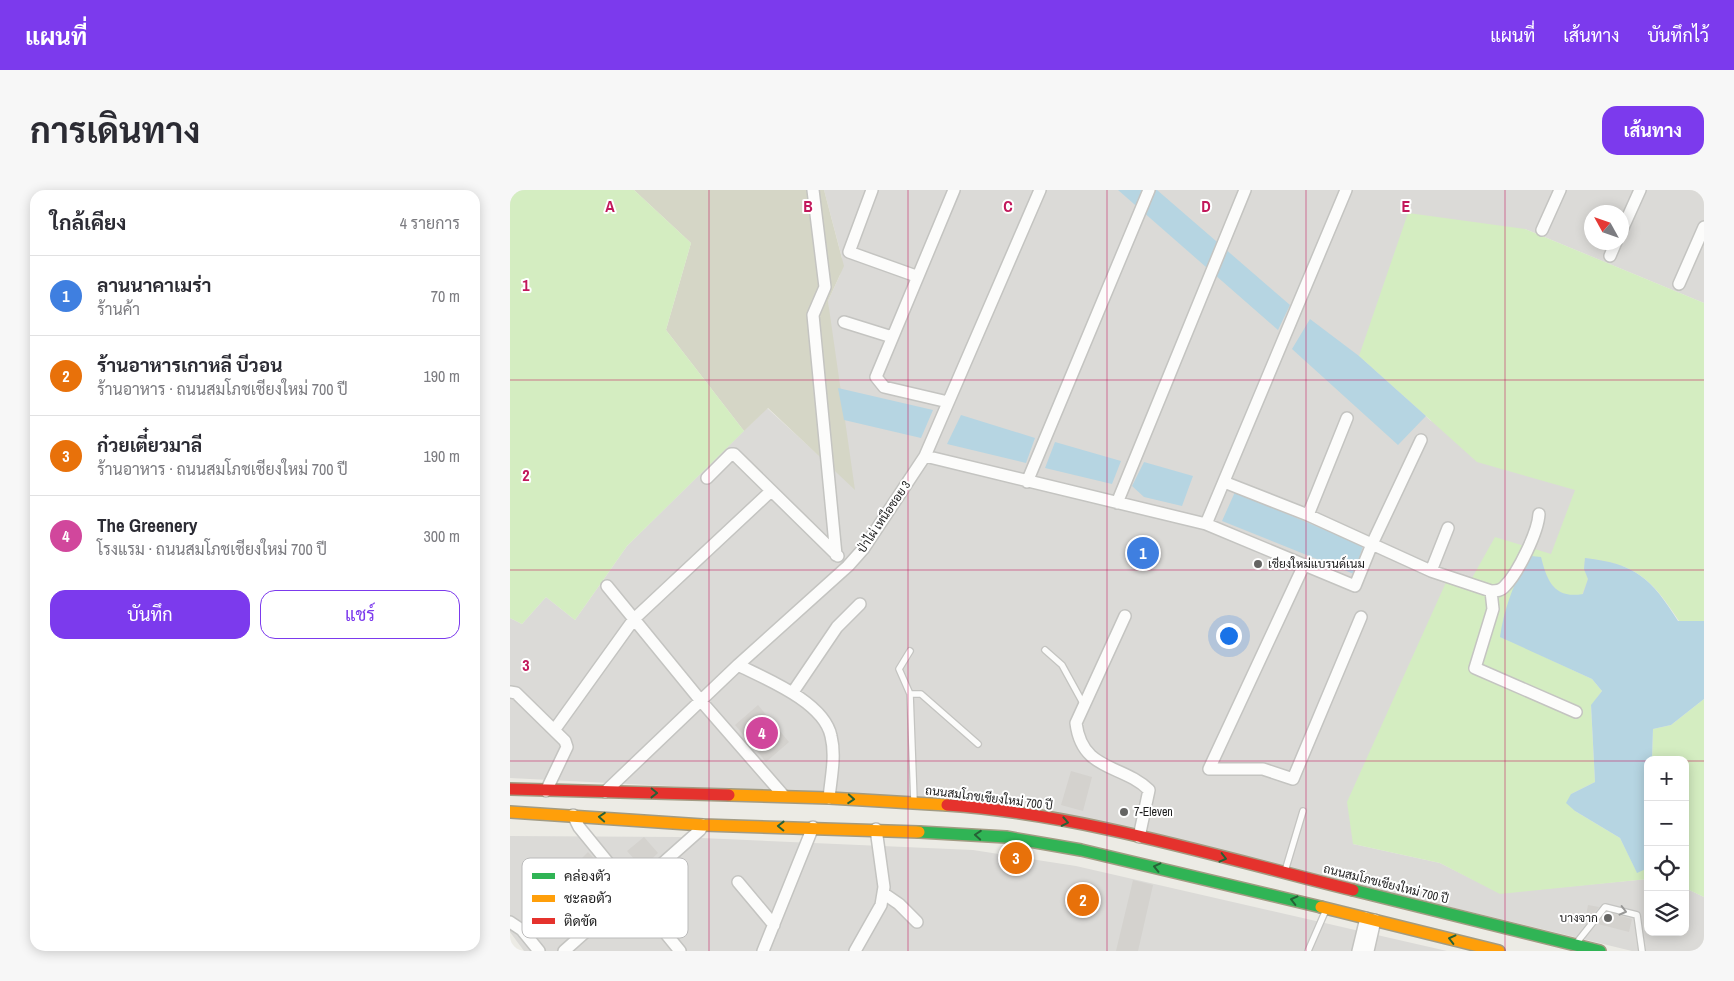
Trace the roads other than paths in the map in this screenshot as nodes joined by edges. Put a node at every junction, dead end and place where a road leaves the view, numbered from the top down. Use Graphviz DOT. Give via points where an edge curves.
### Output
graph roads {
  1 [pos="813,190"];
  2 [pos="872,190"];
  3 [pos="954,190"];
  4 [pos="1040,190"];
  5 [pos="1149,190"];
  6 [pos="1245,190"];
  7 [pos="1346,190"];
  8 [pos="1560,190"];
  9 [pos="1640,190"];
  10 [pos="1629,214"];
  11 [pos="1704,227"];
  12 [pos="1542,230"];
  13 [pos="1613,250"];
  14 [pos="1610,256"];
  15 [pos="916,276"];
  16 [pos="1679,284"];
  17 [pos="844,322"];
  18 [pos="892,336"];
  19 [pos="948,402"];
  20 [pos="1347,418"];
  21 [pos="1421,440"];
  22 [pos="925,456"];
  23 [pos="707,478"];
  24 [pos="1027,482"];
  25 [pos="1224,482"];
  26 [pos="771,491"];
  27 [pos="1117,503"];
  28 [pos="1539,514"];
  29 [pos="1308,515"];
  30 [pos="1206,524"];
  31 [pos="1448,528"];
  32 [pos="1372,544"];
  33 [pos="836,555"];
  34 [pos="1304,565"];
  35 [pos="848,566"];
  36 [pos="1431,571"];
  37 [pos="607,586"];
  38 [pos="1491,591"];
  39 [pos="860,604"];
  40 [pos="1125,616"];
  41 [pos="1361,617"];
  42 [pos="634,619"];
  43 [pos="1045,650"];
  44 [pos="910,651"];
  45 [pos="738,665"];
  46 [pos="510,692"];
  47 [pos="793,692"];
  48 [pos="910,694"];
  49 [pos="701,701"];
  50 [pos="1084,705"];
  51 [pos="1576,712"];
  52 [pos="555,729"];
  53 [pos="978,744"];
  54 [pos="510,787"];
  55 [pos="546,791"];
  56 [pos="605,792"];
  57 [pos="784,796"];
  58 [pos="828,798"];
  59 [pos="914,803"];
  60 [pos="1303,811"];
  61 [pos="510,812"];
  62 [pos="574,815"];
  63 [pos="510,824"];
  64 [pos="702,825"];
  65 [pos="813,827"];
  66 [pos="876,829"];
  67 [pos="1139,837"];
  68 [pos="603,858"];
  69 [pos="668,858"];
  70 [pos="1284,873"];
  71 [pos="738,882"];
  72 [pos="883,893"];
  73 [pos="1327,908"];
  74 [pos="1371,919"];
  75 [pos="510,922"];
  76 [pos="917,922"];
  77 [pos="774,925"];
  78 [pos="522,930"];
  79 [pos="528,938"];
  80 [pos="579,938"];
  81 [pos="669,938"];
  82 [pos="1576,945"];
  83 [pos="539,951"];
  84 [pos="564,951"];
  85 [pos="680,951"];
  86 [pos="764,951"];
  87 [pos="855,951"];
  88 [pos="1308,951"];
  89 [pos="1358,951"];
  90 [pos="1368,951"];
  91 [pos="1499,951"];
  92 [pos="1600,951"];
  93 [pos="1642,951"];
  1 -- 33 [label="street" via="824,286 812,315"];
  2 -- 15 [label="street" via="849,252"];
  3 -- 15 [label="street"];
  4 -- 19 [label="street, ป่าไผ่ เหนือซอย 3"];
  5 -- 24 [label="street"];
  6 -- 27 [label="street"];
  7 -- 25 [label="street"];
  8 -- 12 [label="street"];
  9 -- 10 [label="street"];
  11 -- 16 [label="street"];
  13 -- 14 [label="street"];
  15 -- 18 [label="street"];
  17 -- 18 [label="street"];
  18 -- 19 [label="street" via="876,377 878,382 884,387"];
  19 -- 22 [label="street, ป่าไผ่ เหนือซอย 3"];
  20 -- 29 [label="street"];
  21 -- 32 [label="street"];
  22 -- 24 [label="street"];
  22 -- 35 [label="street, ป่าไผ่ เหนือซอย 3" via="864,548"];
  23 -- 26 [label="street" via="734,454"];
  24 -- 27 [label="street"];
  25 -- 29 [label="street"];
  25 -- 30 [label="street"];
  26 -- 33 [label="street"];
  26 -- 42 [label="street"];
  27 -- 30 [label="street"];
  28 -- 38 [label="street" via="1526,552 1506,586"];
  29 -- 32 [label="street"];
  30 -- 34 [label="street"];
  31 -- 36 [label="street"];
  32 -- 34 [label="street" via="1355,586"];
  32 -- 36 [label="street"];
  33 -- 35 [label="street"];
  34 -- 41 [label="street" via="1209,770 1263,768 1293,779"];
  35 -- 45 [label="street, ป่าไผ่ เหนือซอย 3"];
  36 -- 38 [label="street"];
  37 -- 42 [label="street"];
  38 -- 51 [label="street" via="1493,609 1475,668"];
  39 -- 47 [label="street" via="837,627"];
  40 -- 50 [label="street"];
  42 -- 49 [label="street"];
  42 -- 52 [label="street"];
  43 -- 50 [label="lane" via="1062,665"];
  44 -- 48 [label="lane" via="899,669"];
  45 -- 47 [label="street"];
  45 -- 49 [label="street, ป่าไผ่ เหนือซอย 3"];
  46 -- 52 [label="street" via="516,693"];
  47 -- 58 [label="street" via="821,717 831,734 834,756"];
  48 -- 53 [label="lane" via="921,694"];
  48 -- 59 [label="lane"];
  49 -- 56 [label="street, ป่าไผ่ เหนือซอย 3"];
  49 -- 57 [label="street"];
  50 -- 67 [label="street" via="1076,723 1090,755 1149,790"];
  52 -- 55 [label="street" via="567,747"];
  54 -- 55 [label="main road, ถนนสมโภชเชียงใหม่ 700 ปี"];
  55 -- 56 [label="main road, ถนนสมโภชเชียงใหม่ 700 ปี"];
  56 -- 57 [label="main road, ถนนสมโภชเชียงใหม่ 700 ปี, one-way"];
  57 -- 58 [label="main road, ถนนสมโภชเชียงใหม่ 700 ปี"];
  58 -- 59 [label="main road, ถนนสมโภชเชียงใหม่ 700 ปี, one-way"];
  59 -- 67 [label="main road, ถนนสมโภชเชียงใหม่ 700 ปี, one-way" via="1031,815"];
  60 -- 70 [label="lane"];
  61 -- 62 [label="main road"];
  62 -- 63 [label="main road" via="542,825"];
  64 -- 62 [label="main road, one-way"];
  62 -- 68 [label="street" via="579,827"];
  65 -- 64 [label="main road, one-way"];
  64 -- 69 [label="street"];
  65 -- 66 [label="main road"];
  65 -- 77 [label="street"];
  66 -- 72 [label="street"];
  73 -- 66 [label="main road, one-way" via="1081,850 1006,837"];
  67 -- 70 [label="main road, ถนนสมโภชเชียงใหม่ 700 ปี, one-way"];
  70 -- 82 [label="main road, ถนนสมโภชเชียงใหม่ 700 ปี"];
  71 -- 77 [label="street"];
  72 -- 76 [label="street"];
  72 -- 87 [label="street" via="881,905"];
  73 -- 74 [label="main road"];
  73 -- 88 [label="lane"];
  74 -- 89 [label="street"];
  74 -- 90 [label="street"];
  91 -- 74 [label="main road, one-way"];
  75 -- 78 [label="street"];
  77 -- 86 [label="street"];
  79 -- 83 [label="street"];
  80 -- 84 [label="street"];
  81 -- 85 [label="street"];
  82 -- 92 [label="main road, ถนนสมโภชเชียงใหม่ 700 ปี"];
  82 -- 93 [label="lane, one-way" via="1605,907 1637,915"];
}
